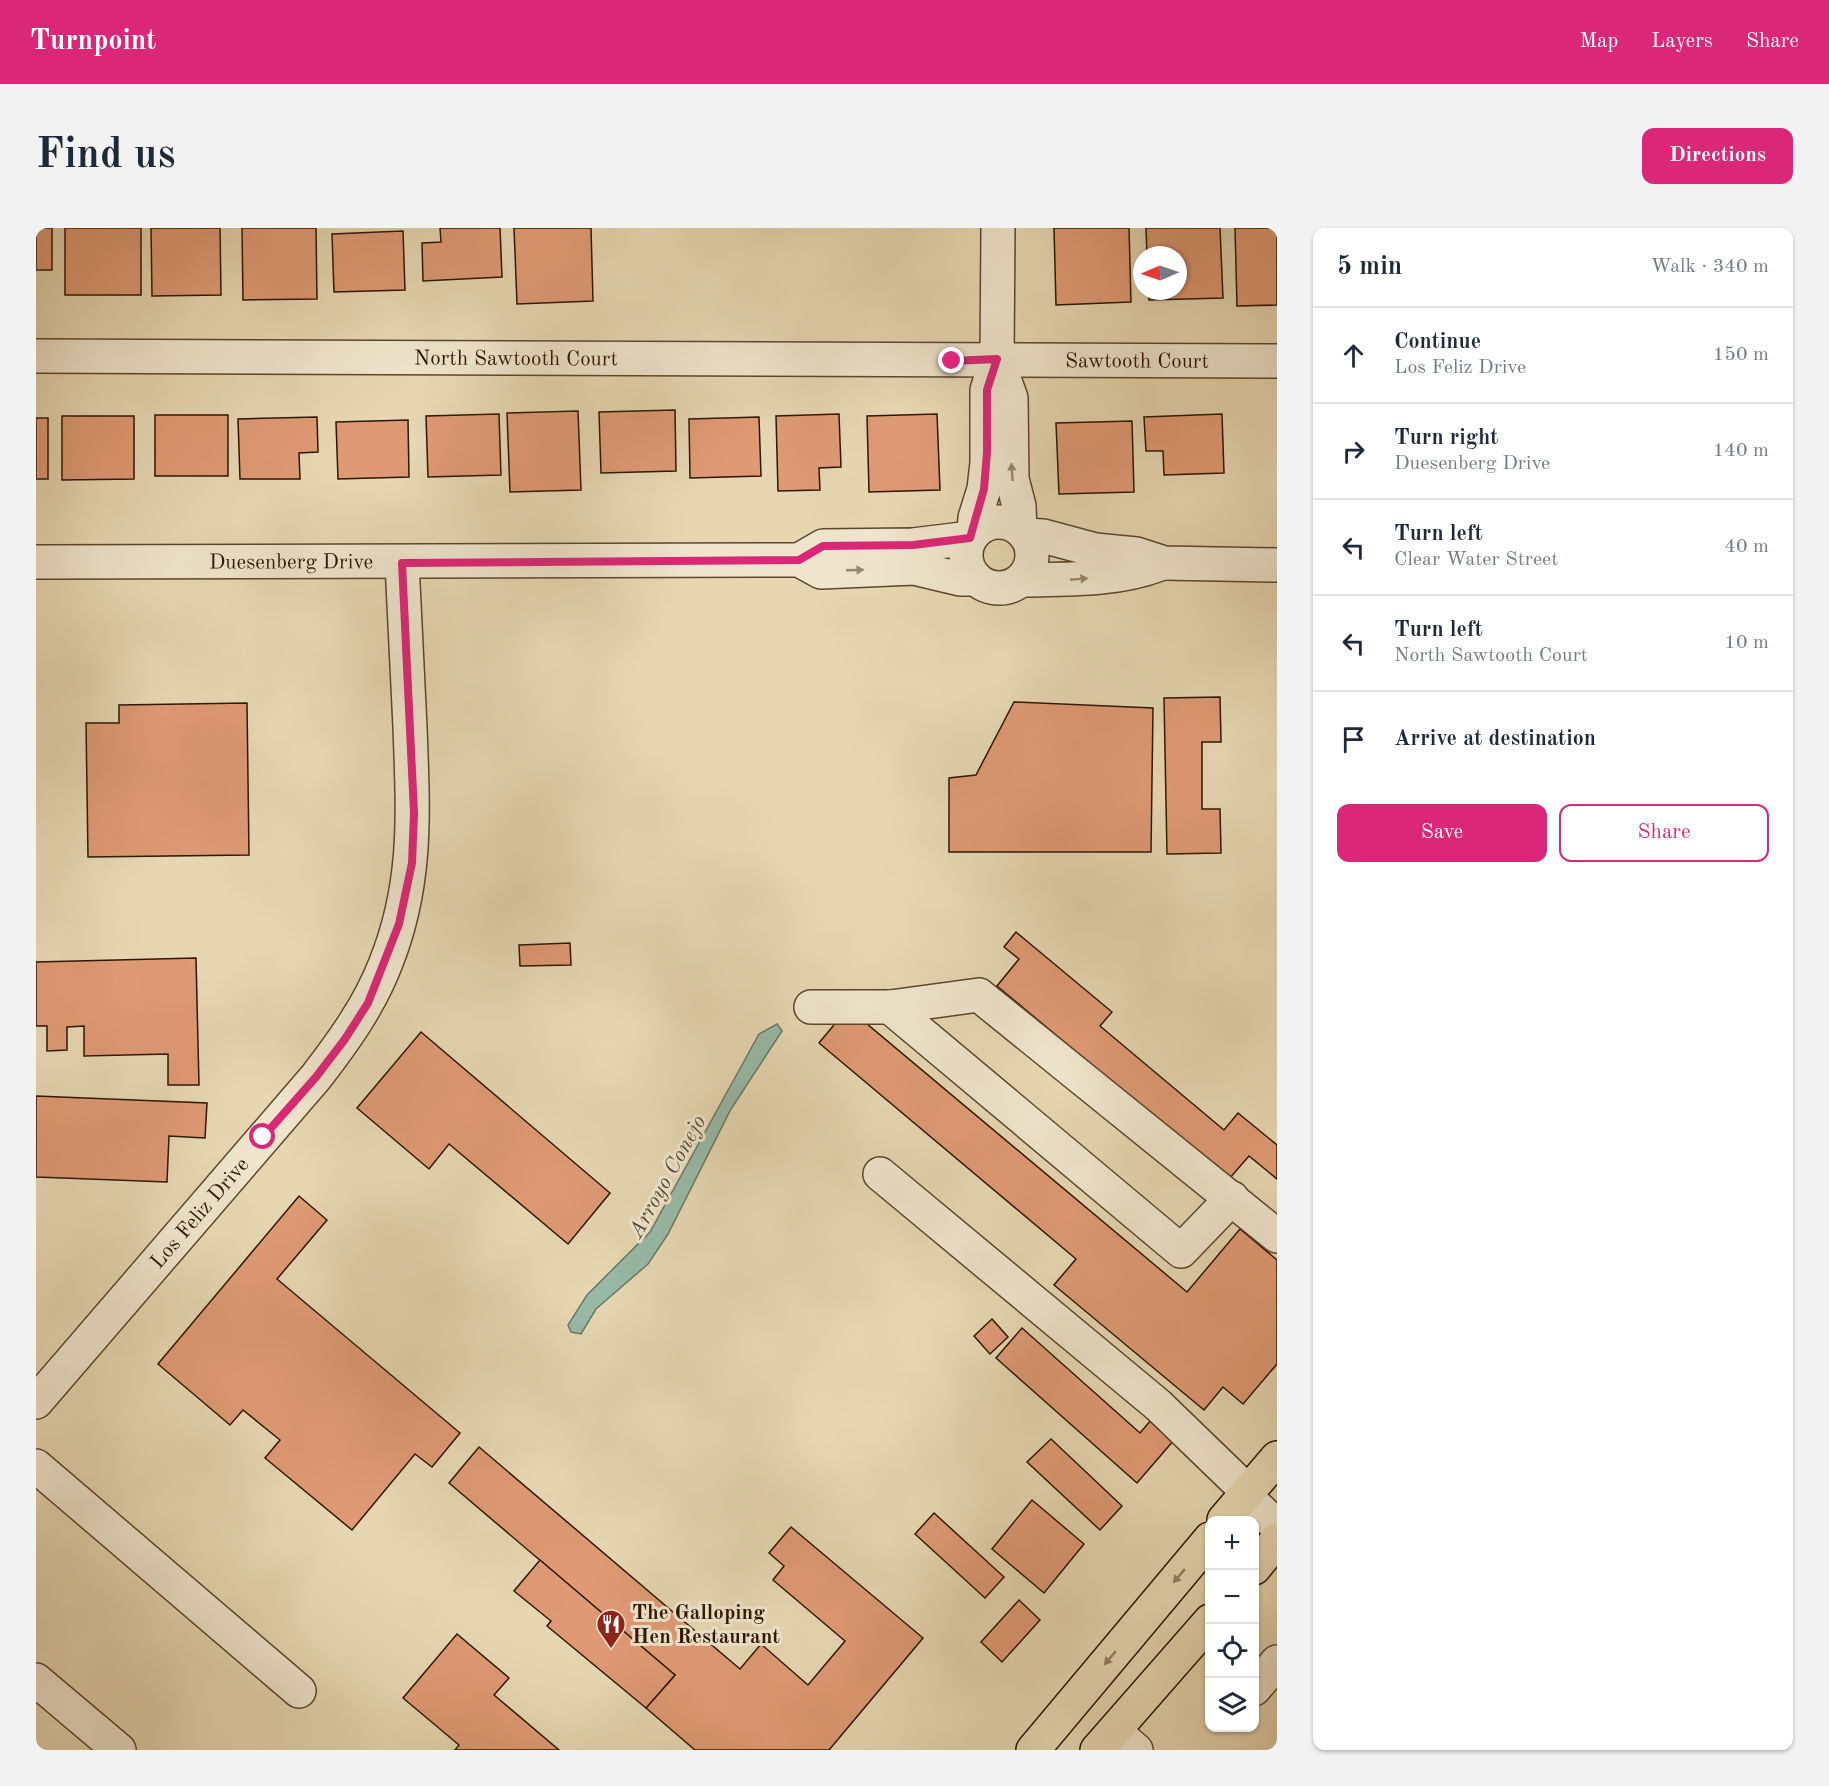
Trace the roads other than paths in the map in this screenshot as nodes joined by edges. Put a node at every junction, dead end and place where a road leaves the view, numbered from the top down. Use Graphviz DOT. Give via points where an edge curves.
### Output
graph roads {
  1 [pos="998,228"];
  2 [pos="36,356"];
  3 [pos="997,359"];
  4 [pos="1277,361"];
  5 [pos="1023,532"];
  6 [pos="972,535"];
  7 [pos="799,560"];
  8 [pos="36,562"];
  9 [pos="402,563"];
  10 [pos="1164,563"];
  11 [pos="1277,565"];
  12 [pos="976,579"];
  13 [pos="1021,580"];
  14 [pos="811,1007"];
  15 [pos="890,1007"];
  16 [pos="880,1174"];
  17 [pos="1232,1198"];
  18 [pos="1277,1236"];
  19 [pos="36,1402"];
  20 [pos="1277,1458"];
  21 [pos="36,1466"];
  22 [pos="1239,1503"];
  23 [pos="1277,1526"];
  24 [pos="1277,1540"];
  25 [pos="1205,1544"];
  26 [pos="1259,1562"];
  27 [pos="1207,1624"];
  28 [pos="1277,1662"];
  29 [pos="36,1680"];
  30 [pos="1259,1683"];
  31 [pos="299,1691"];
  32 [pos="1116,1744"];
  33 [pos="119,1750"];
  34 [pos="1033,1750"];
  1 -- 3 [label="street"];
  2 -- 3 [label="street, North Sawtooth Court"];
  3 -- 4 [label="street, Sawtooth Court"];
  5 -- 3 [label="street, one-way" via="1012,479 1011,399"];
  3 -- 6 [label="street" via="987,390 986,472"];
  5 -- 6 [label="street, Duesenberg Drive" via="1011,524 992,522"];
  5 -- 10 [label="street, Duesenberg Drive"];
  5 -- 13 [label="street" via="1032,553"];
  6 -- 7 [label="street, Duesenberg Drive" via="913,545 823,546"];
  6 -- 12 [label="street" via="966,560"];
  7 -- 9 [label="street, Duesenberg Drive"];
  7 -- 12 [label="street, Duesenberg Drive, one-way" via="821,572 914,568"];
  8 -- 9 [label="street, Duesenberg Drive"];
  9 -- 19 [label="street, Los Feliz Drive" via="414,813 412,863 386,964 368,1003 316,1077"];
  10 -- 11 [label="street, Duesenberg Drive"];
  13 -- 10 [label="street, Duesenberg Drive, one-way" via="1130,573"];
  12 -- 13 [label="street, Duesenberg Drive" via="984,585 1002,588"];
  14 -- 15 [label="street"];
  15 -- 17 [label="street" via="979,995"];
  15 -- 17 [label="street" via="1181,1251"];
  16 -- 22 [label="street" via="1158,1405"];
  17 -- 18 [label="street"];
  20 -- 22 [label="main road"];
  21 -- 31 [label="street"];
  22 -- 23 [label="street"];
  24 -- 26 [label="main road"];
  25 -- 34 [label="main road, one-way"];
  27 -- 32 [label="main road"];
  28 -- 30 [label="street"];
  29 -- 33 [label="street"];
}
